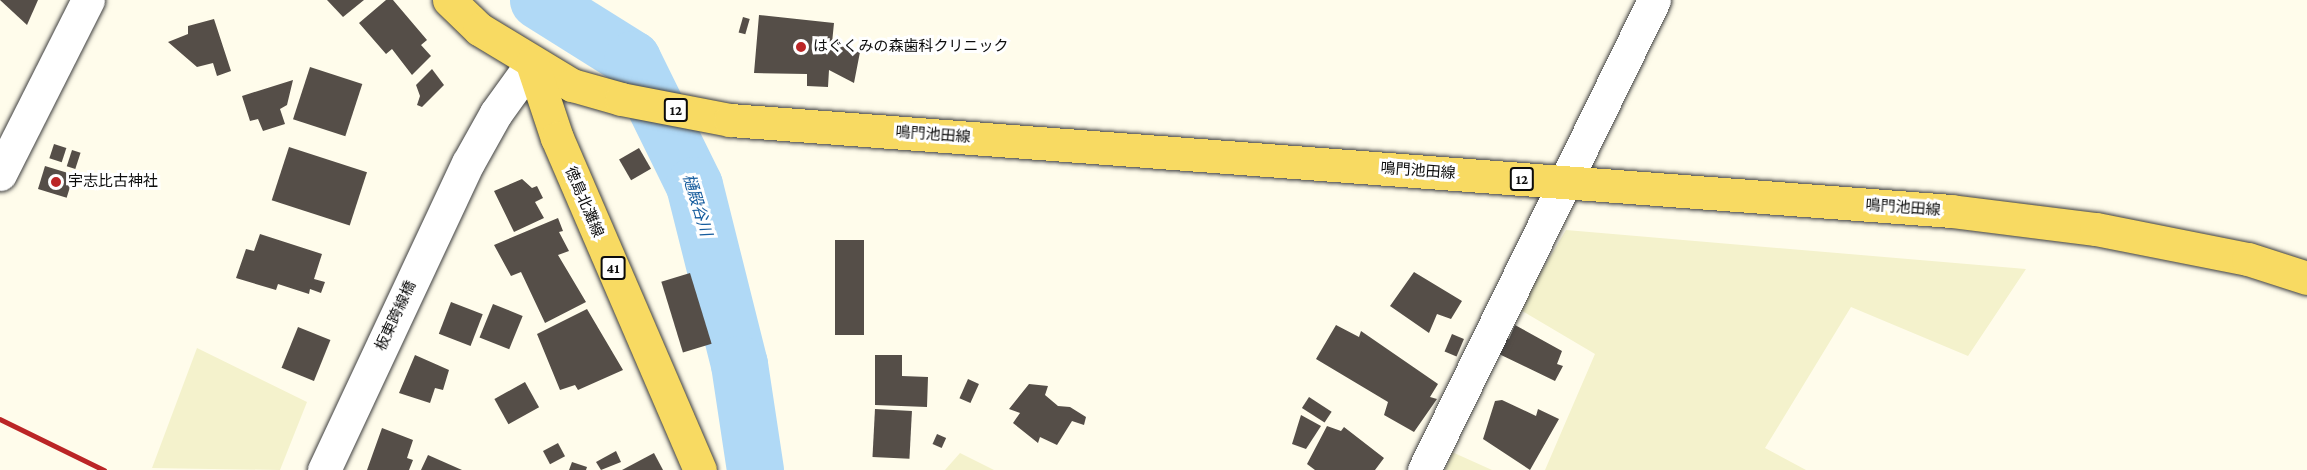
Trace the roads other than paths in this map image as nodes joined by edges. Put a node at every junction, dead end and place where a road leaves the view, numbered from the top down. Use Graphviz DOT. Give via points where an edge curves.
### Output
graph roads {
  1 [pos="87,0"];
  2 [pos="449,0"];
  3 [pos="1654,0"];
  4 [pos="532,63"];
  5 [pos="0,174"];
  6 [pos="1562,182"];
  7 [pos="2307,278"];
  8 [pos="324,470"];
  9 [pos="700,470"];
  10 [pos="1424,470"];
  1 -- 5 [label="street"];
  2 -- 4 [label="main road, 12" via="479,29"];
  3 -- 6 [label="street"];
  4 -- 6 [label="main road, 鳴門池田線 / 12" via="572,85 621,99 730,120"];
  4 -- 8 [label="street, 板東跨線橋" via="496,113 468,163"];
  4 -- 9 [label="main road, 徳島北灘線 / 41" via="557,138"];
  6 -- 7 [label="main road, 鳴門池田線 / 12" via="1951,211 2085,228 2248,259"];
  6 -- 10 [label="street"];
}
